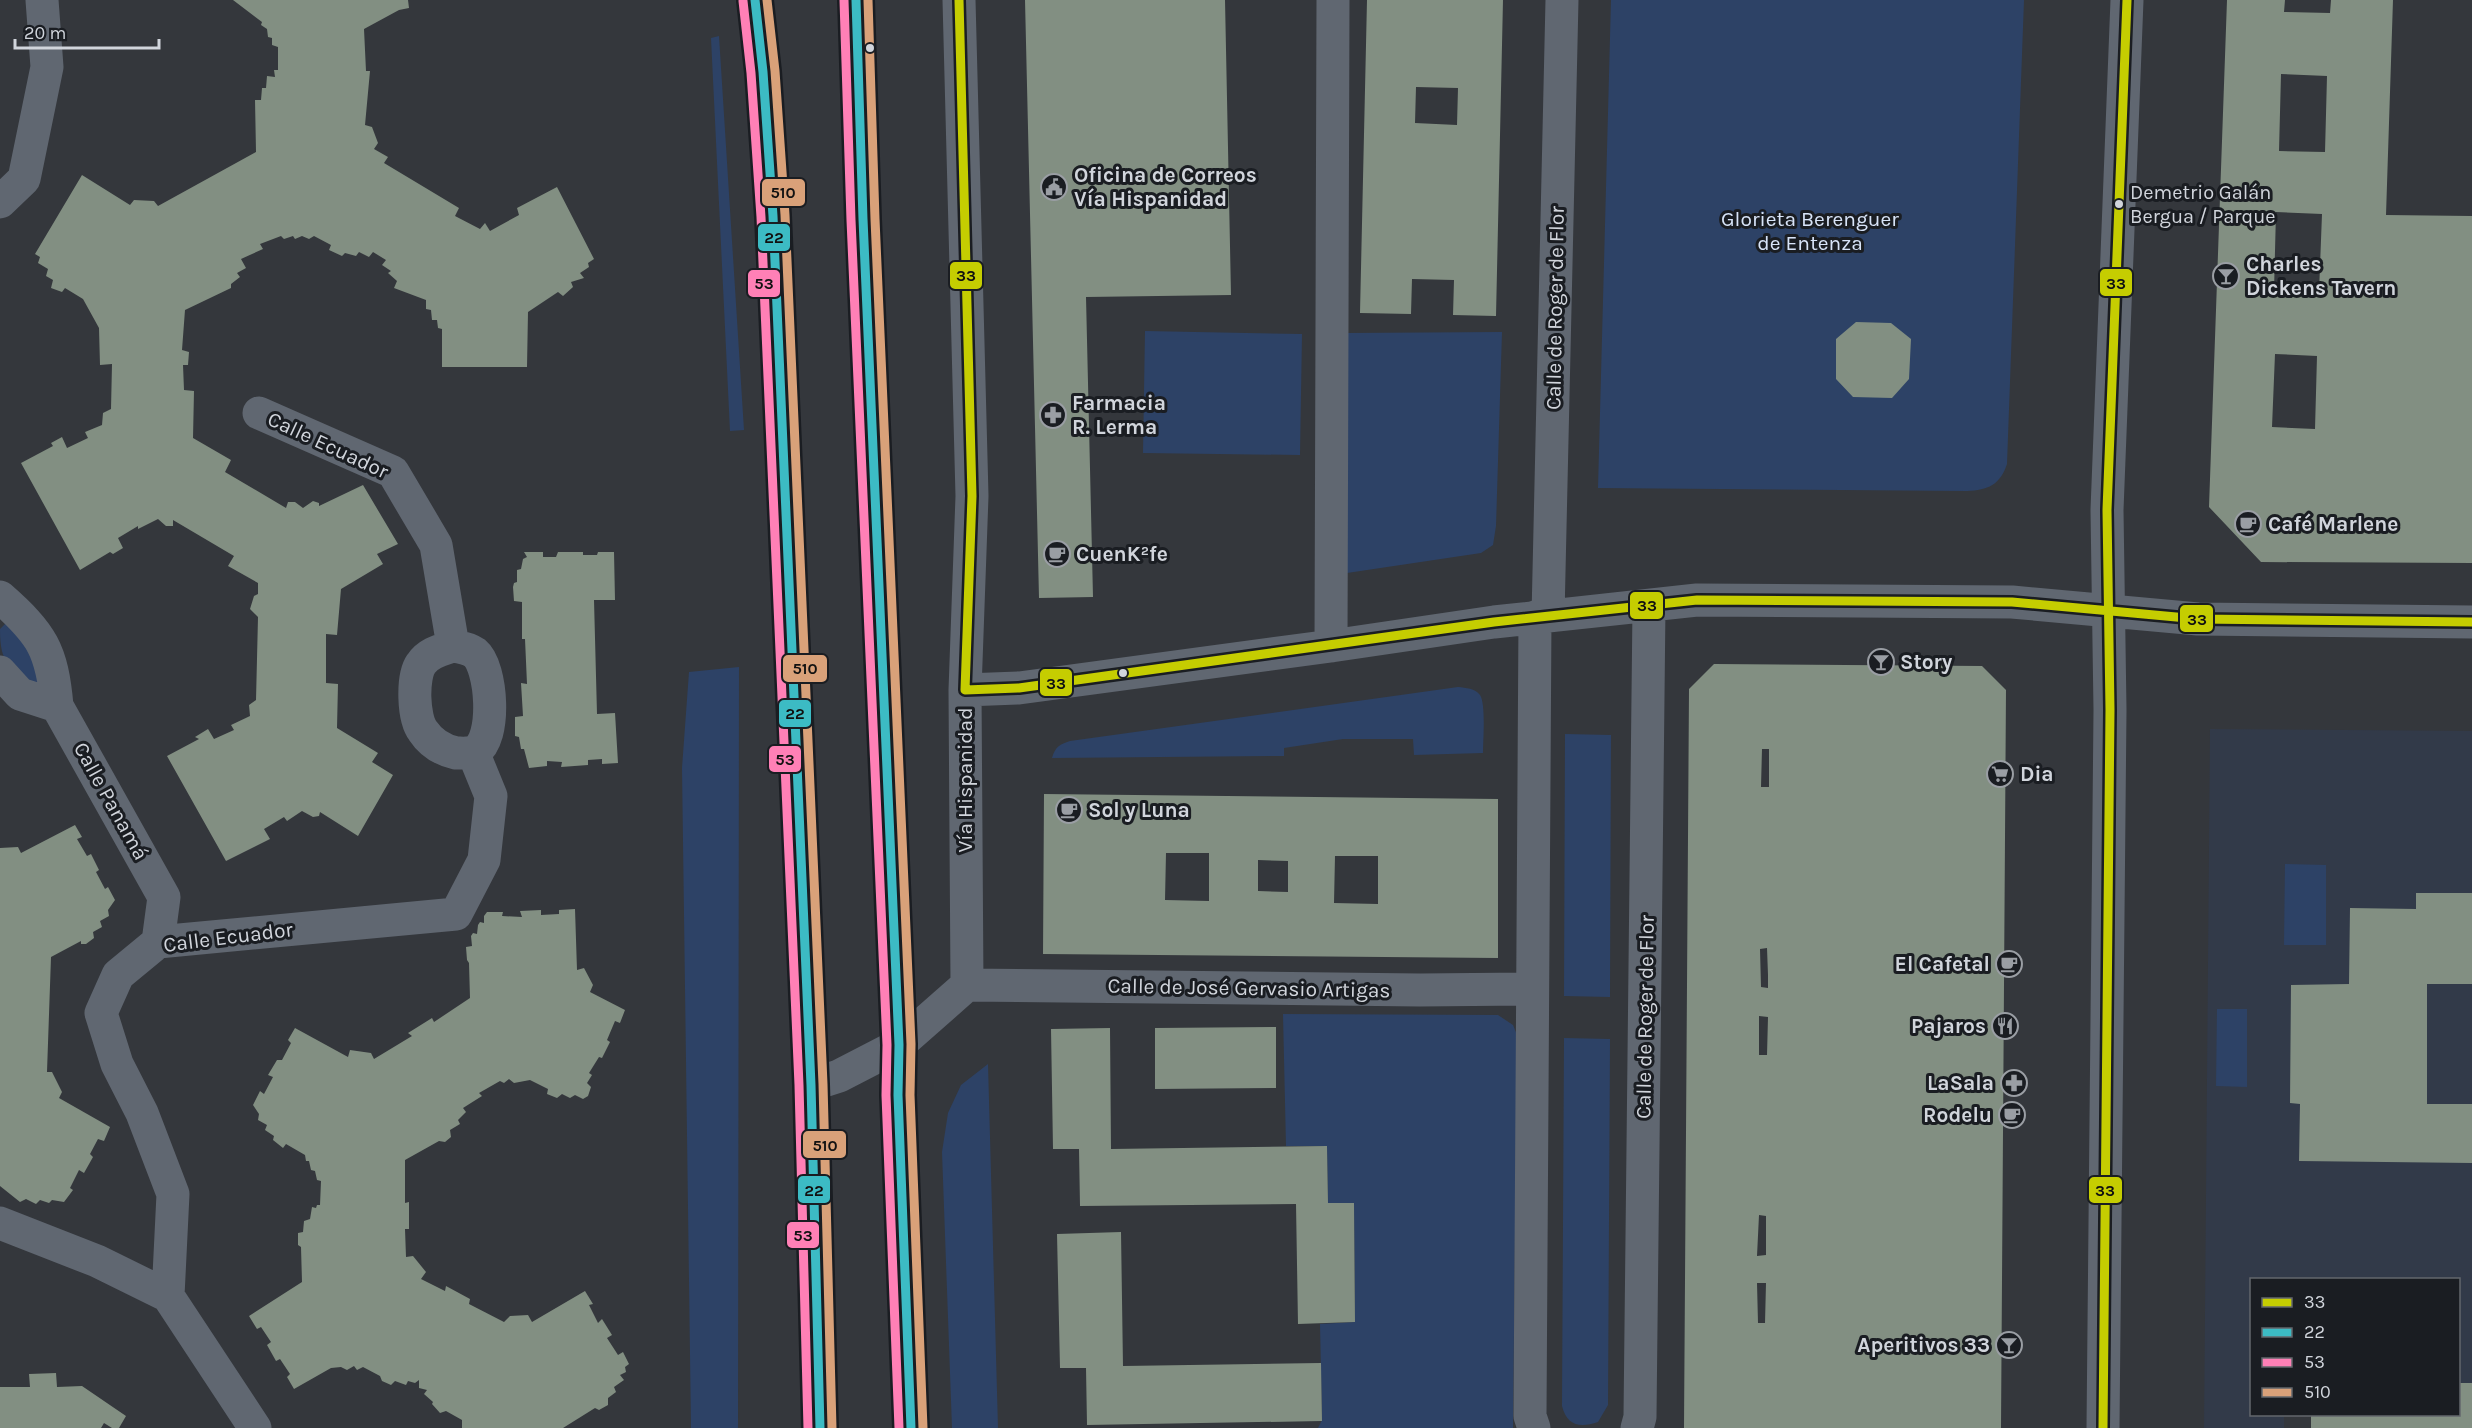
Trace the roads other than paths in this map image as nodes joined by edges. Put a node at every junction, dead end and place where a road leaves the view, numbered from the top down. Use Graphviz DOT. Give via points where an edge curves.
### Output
graph roads {
  1 [pos="42,0"];
  2 [pos="755,0"];
  3 [pos="856,0"];
  4 [pos="959,0"];
  5 [pos="1333,0"];
  6 [pos="1562,0"];
  7 [pos="2127,0"];
  8 [pos="0,202"];
  9 [pos="259,412"];
  10 [pos="0,597"];
  11 [pos="1649,606"];
  12 [pos="2109,611"];
  13 [pos="1541,617"];
  14 [pos="2472,622"];
  15 [pos="453,646"];
  16 [pos="1331,646"];
  17 [pos="0,672"];
  18 [pos="965,690"];
  19 [pos="57,706"];
  20 [pos="473,752"];
  21 [pos="158,942"];
  22 [pos="967,985"];
  23 [pos="1532,989"];
  24 [pos="899,1045"];
  25 [pos="811,1085"];
  26 [pos="0,1223"];
  27 [pos="168,1296"];
  28 [pos="255,1428"];
  29 [pos="820,1428"];
  30 [pos="911,1428"];
  31 [pos="1534,1428"];
  32 [pos="1637,1428"];
  33 [pos="2103,1428"];
  1 -- 8 [label="street" via="47,67 24,179"];
  2 -- 25 [label="highway" via="773,216"];
  3 -- 24 [label="highway"];
  4 -- 18 [label="street, Vía Hispanidad" via="972,496"];
  5 -- 16 [label="street"];
  6 -- 13 [label="street, Calle de Roger de Flor"];
  7 -- 12 [label="street" via="2107,510"];
  9 -- 15 [label="street, Calle Ecuador" via="393,472 436,545"];
  10 -- 19 [label="street, Calle Panamá" via="35,631 45,647"];
  11 -- 12 [label="street" via="1697,600 2000,602"];
  11 -- 13 [label="street"];
  11 -- 32 [label="street, Calle de Roger de Flor"];
  12 -- 14 [label="street" via="2198,619"];
  12 -- 33 [label="street"];
  13 -- 16 [label="street"];
  13 -- 23 [label="street, Calle de Roger de Flor"];
  15 -- 20 [label="street" via="475,653 487,681 488,728 480,747"];
  15 -- 20 [label="street" via="429,655 421,664 416,712 420,728 431,742 448,751"];
  16 -- 18 [label="street" via="1019,688"];
  17 -- 19 [label="street" via="20,693"];
  18 -- 22 [label="street, Vía Hispanidad"];
  19 -- 21 [label="street, Calle Panamá" via="164,897"];
  20 -- 21 [label="street, Calle Ecuador" via="491,796 484,860 456,914"];
  21 -- 27 [label="street, Calle Ecuador" via="118,975 101,1013 117,1064 142,1113 174,1194"];
  22 -- 23 [label="street, Calle de José Gervasio Artigas"];
  22 -- 24 [label="street"];
  23 -- 31 [label="street, Calle de Roger de Flor" via="1530,1416"];
  24 -- 25 [label="street"];
  24 -- 30 [label="highway"];
  25 -- 29 [label="highway"];
  26 -- 27 [label="street" via="97,1261"];
  27 -- 28 [label="street"];
}
